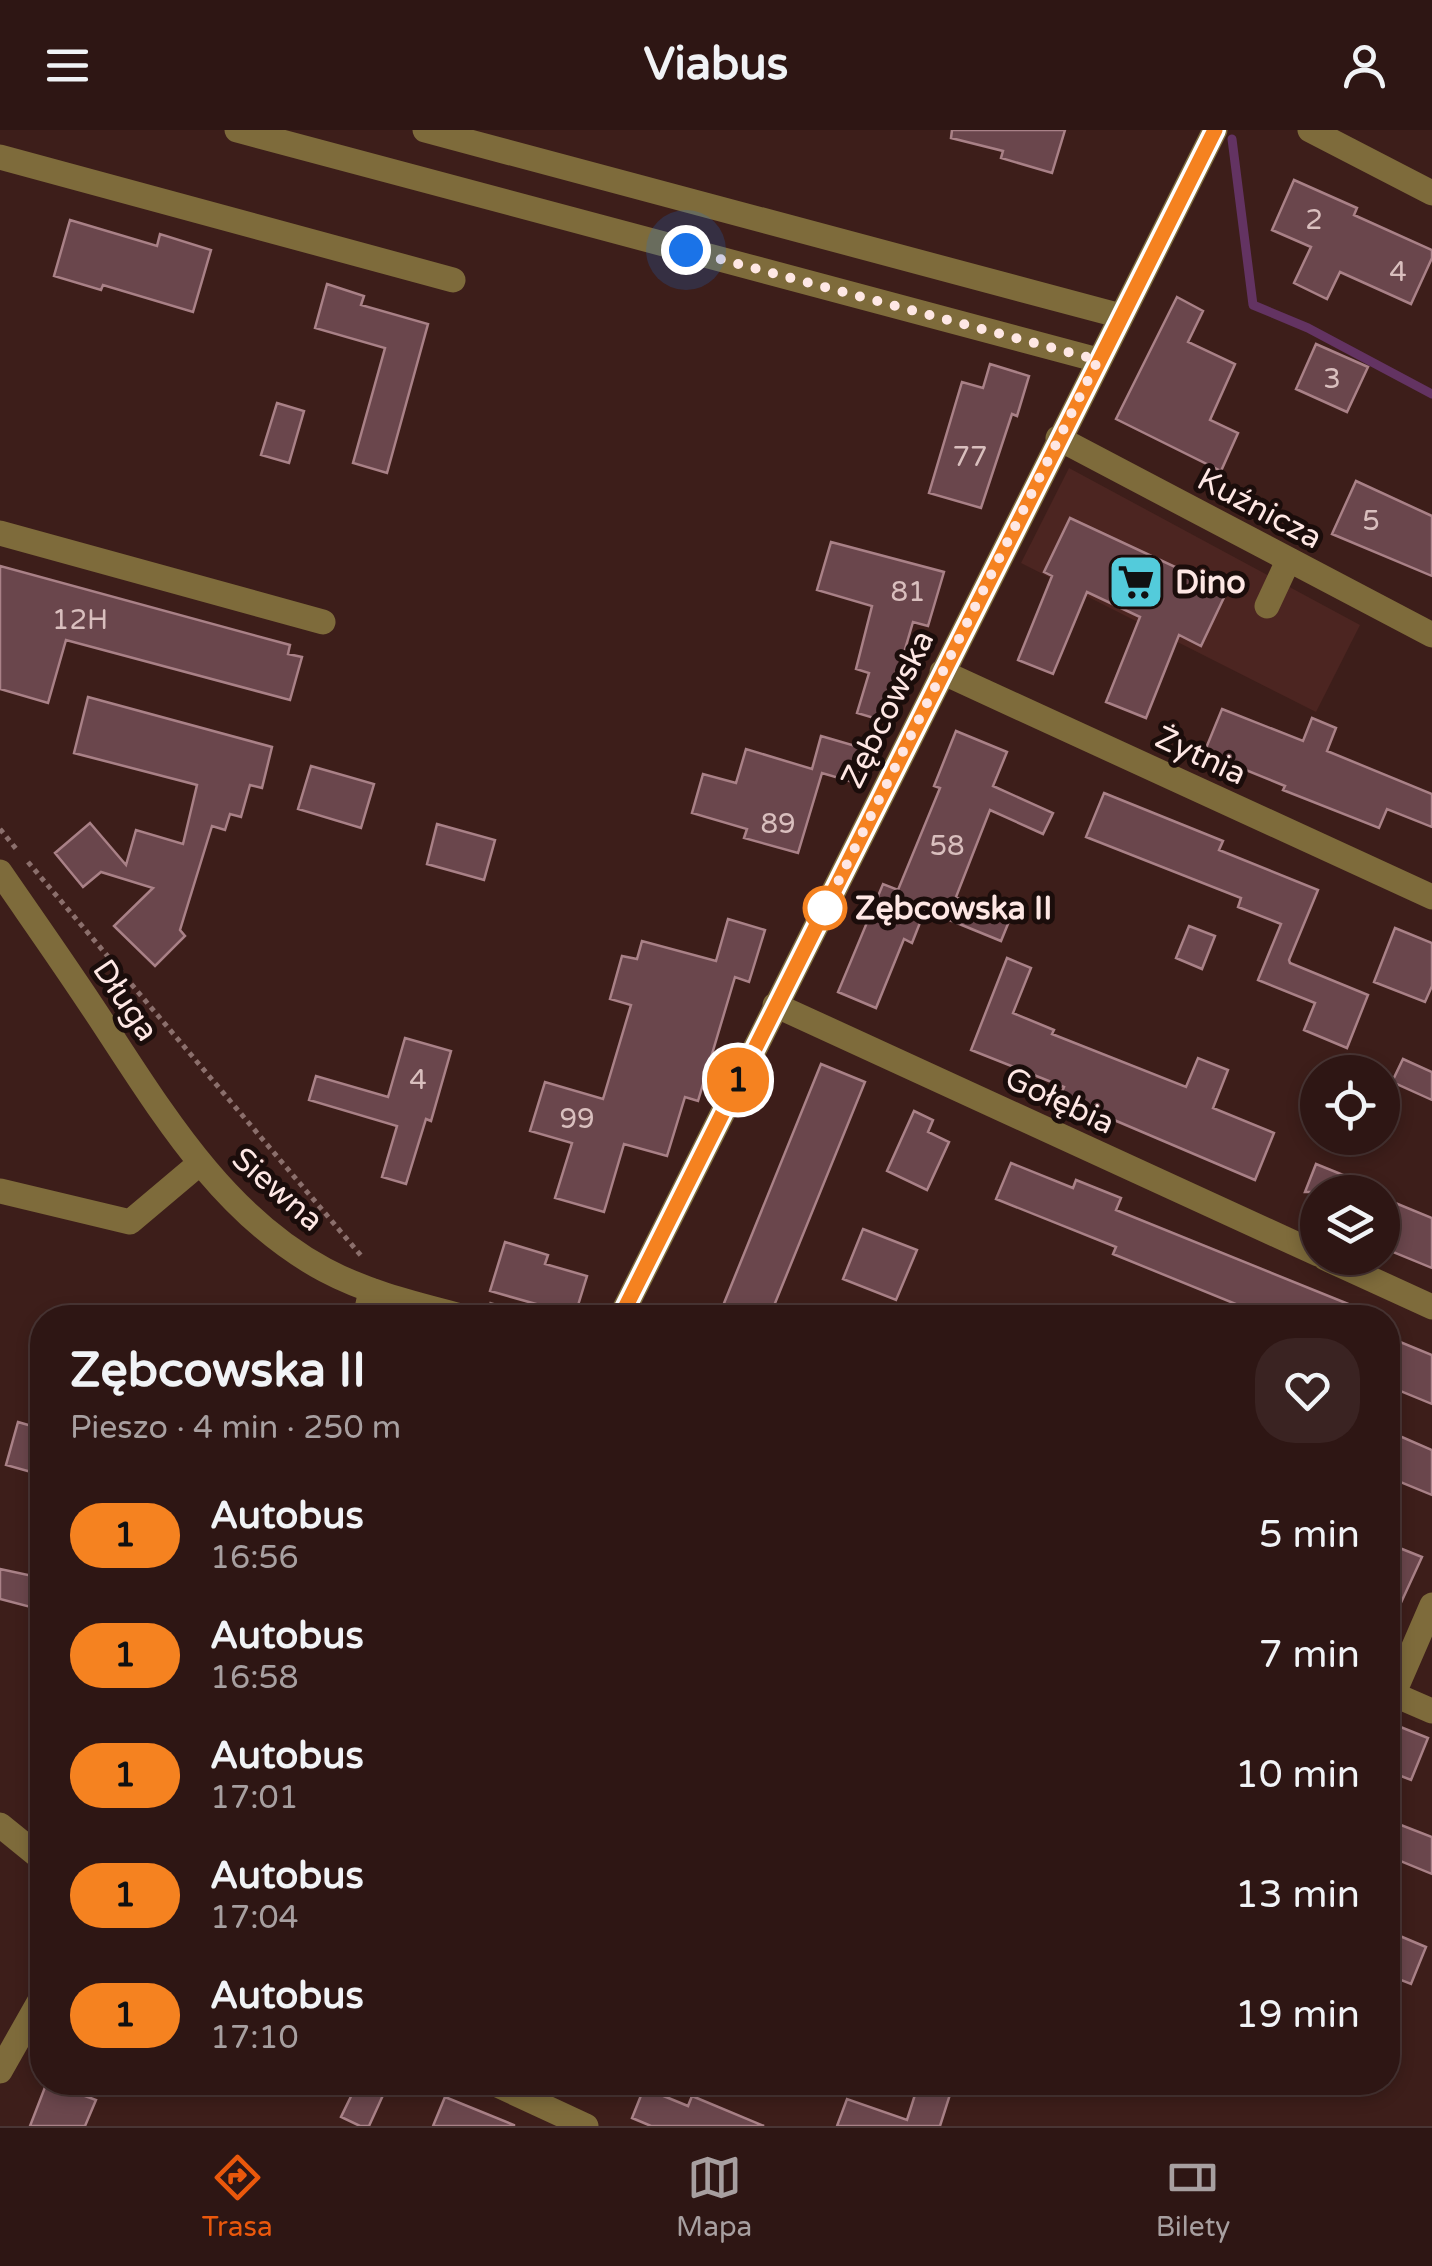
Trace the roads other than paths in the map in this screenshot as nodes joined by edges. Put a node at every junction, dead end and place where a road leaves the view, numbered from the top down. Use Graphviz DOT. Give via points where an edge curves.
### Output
graph roads {
  1 [pos="237,130"];
  2 [pos="425,130"];
  3 [pos="1214,130"];
  4 [pos="1310,130"];
  5 [pos="0,157"];
  6 [pos="1432,193"];
  7 [pos="452,280"];
  8 [pos="1120,316"];
  9 [pos="1098,360"];
  10 [pos="1058,438"];
  11 [pos="0,533"];
  12 [pos="1288,560"];
  13 [pos="1267,606"];
  14 [pos="323,622"];
  15 [pos="1432,635"];
  16 [pos="942,672"];
  17 [pos="0,872"];
  18 [pos="1432,898"];
  19 [pos="775,1006"];
  20 [pos="200,1162"];
  21 [pos="0,1191"];
  22 [pos="1300,1246"];
  23 [pos="1361,1275"];
  24 [pos="373,1280"];
  25 [pos="368,1305"];
  26 [pos="460,1305"];
  27 [pos="626,1305"];
  28 [pos="1432,1307"];
  29 [pos="1432,1605"];
  30 [pos="1400,1673"];
  31 [pos="1400,1698"];
  32 [pos="1432,1711"];
  33 [pos="0,1825"];
  34 [pos="30,1849"];
  35 [pos="30,2018"];
  36 [pos="0,2071"];
  37 [pos="519,2095"];
  38 [pos="586,2126"];
  1 -- 9 [label="street"];
  2 -- 8 [label="street"];
  3 -- 8 [label="street, Zębcowska"];
  4 -- 6 [label="street"];
  5 -- 7 [label="street"];
  8 -- 9 [label="street, Zębcowska"];
  9 -- 10 [label="street, Zębcowska"];
  10 -- 12 [label="street, Kuźnicza"];
  10 -- 16 [label="street, Zębcowska"];
  11 -- 14 [label="street"];
  12 -- 13 [label="street"];
  12 -- 15 [label="street, Kuźnicza"];
  16 -- 18 [label="street, Żytnia"];
  16 -- 19 [label="street, Zębcowska"];
  17 -- 20 [label="street, Długa"];
  19 -- 22 [label="street, Gołębia"];
  19 -- 27 [label="street, Zębcowska"];
  20 -- 21 [label="street, Siewna" via="130,1222"];
  20 -- 24 [label="street, Siewna" via="276,1238 324,1270"];
  23 -- 28 [label="street"];
  24 -- 25 [label="street"];
  24 -- 26 [label="street, Siewna"];
  29 -- 30 [label="street"];
  31 -- 32 [label="street"];
  33 -- 34 [label="street"];
  35 -- 36 [label="street"];
  37 -- 38 [label="street"];
}
